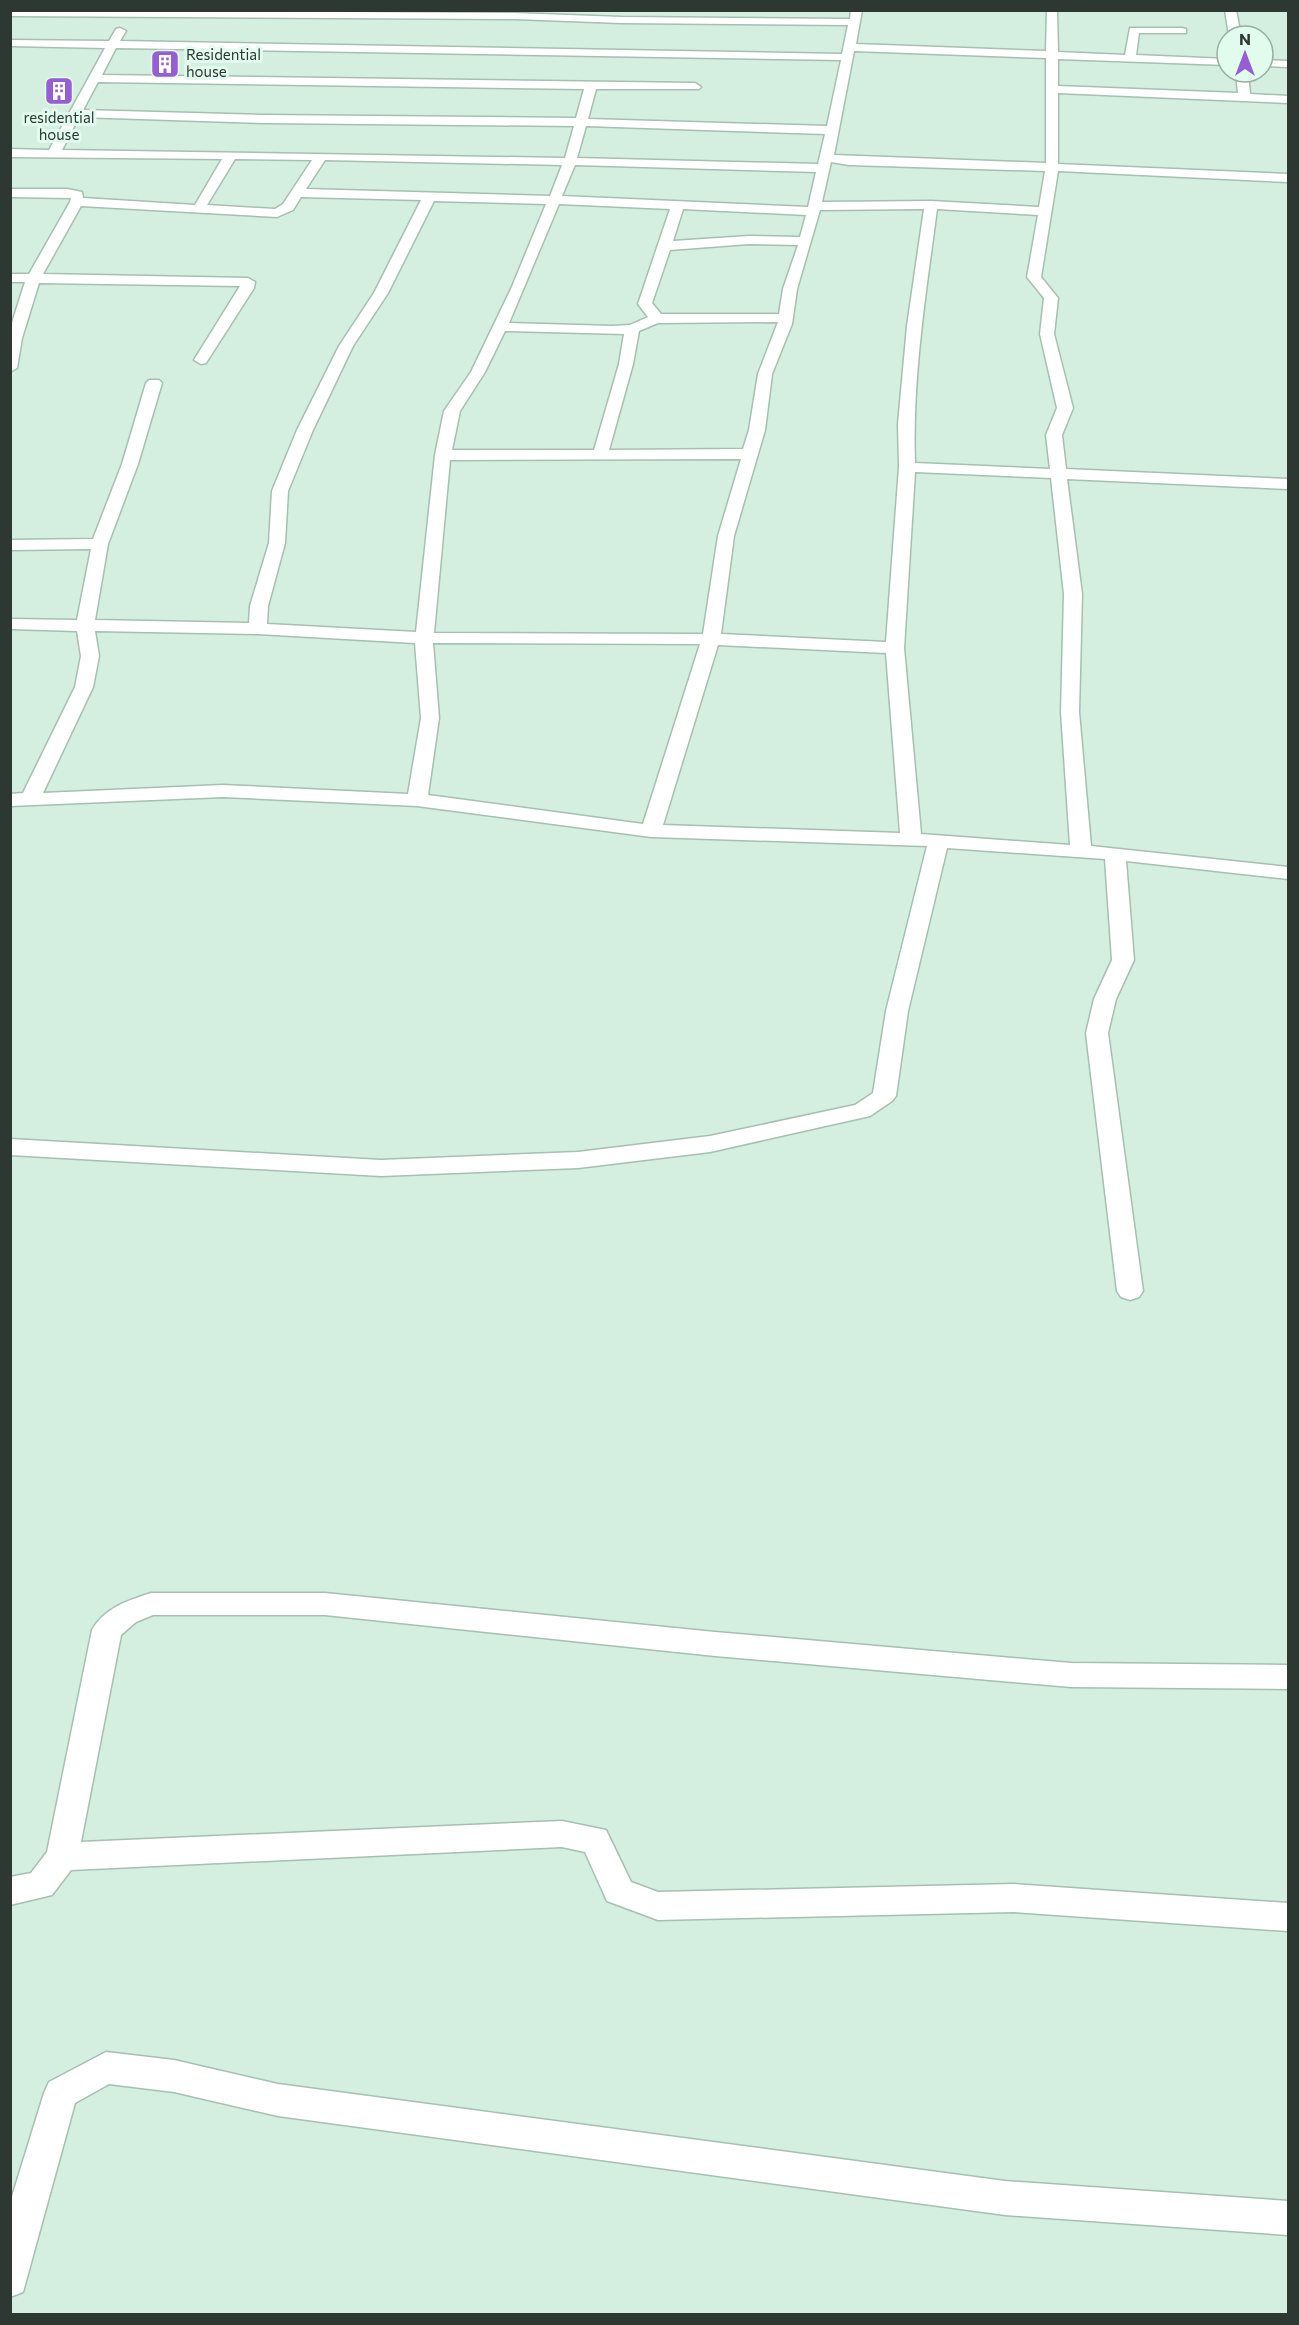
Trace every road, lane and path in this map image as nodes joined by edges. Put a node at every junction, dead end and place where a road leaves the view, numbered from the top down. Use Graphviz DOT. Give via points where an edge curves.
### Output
graph roads {
  1 [pos="1052,10"];
  2 [pos="10,12"];
  3 [pos="131,12"];
  4 [pos="516,13"];
  5 [pos="855,16"];
  6 [pos="350,27"];
  7 [pos="1182,31"];
  8 [pos="10,43"];
  9 [pos="113,43"];
  10 [pos="848,52"];
  11 [pos="1052,55"];
  12 [pos="1130,58"];
  13 [pos="1215,62"];
  14 [pos="95,78"];
  15 [pos="331,83"];
  16 [pos="1243,84"];
  17 [pos="591,85"];
  18 [pos="694,87"];
  19 [pos="1052,89"];
  20 [pos="1244,97"];
  21 [pos="1288,99"];
  22 [pos="75,113"];
  23 [pos="582,122"];
  24 [pos="831,130"];
  25 [pos="10,153"];
  26 [pos="53,154"];
  27 [pos="231,155"];
  28 [pos="321,156"];
  29 [pos="825,160"];
  30 [pos="570,162"];
  31 [pos="1052,167"];
  32 [pos="1288,178"];
  33 [pos="10,193"];
  34 [pos="297,193"];
  35 [pos="429,196"];
  36 [pos="554,200"];
  37 [pos="77,202"];
  38 [pos="931,205"];
  39 [pos="678,206"];
  40 [pos="814,209"];
  41 [pos="198,210"];
  42 [pos="1046,211"];
  43 [pos="806,241"];
  44 [pos="664,246"];
  45 [pos="10,278"];
  46 [pos="33,279"];
  47 [pos="786,318"];
  48 [pos="656,319"];
  49 [pos="500,327"];
  50 [pos="632,329"];
  51 [pos="201,360"];
  52 [pos="10,368"];
  53 [pos="154,383"];
  54 [pos="751,454"];
  55 [pos="443,455"];
  56 [pos="600,455"];
  57 [pos="907,467"];
  58 [pos="1060,474"];
  59 [pos="1288,488"];
  60 [pos="100,544"];
  61 [pos="10,545"];
  62 [pos="10,624"];
  63 [pos="85,625"];
  64 [pos="258,629"];
  65 [pos="424,638"];
  66 [pos="711,639"];
  67 [pos="895,648"];
  68 [pos="32,798"];
  69 [pos="10,800"];
  70 [pos="417,800"];
  71 [pos="651,831"];
  72 [pos="911,839"];
  73 [pos="938,841"];
  74 [pos="1081,851"];
  75 [pos="1115,854"];
  76 [pos="1288,873"];
  77 [pos="10,1147"];
  78 [pos="1130,1291"];
  79 [pos="1288,1677"];
  80 [pos="62,1857"];
  81 [pos="10,1891"];
  82 [pos="1288,1917"];
  83 [pos="20,2201"];
  84 [pos="1288,2218"];
  85 [pos="10,2279"];
  1 -- 11 [label="street"];
  2 -- 3 [label="street"];
  3 -- 6 [label="street"];
  3 -- 9 [label="street"];
  4 -- 5 [label="street" via="621,20"];
  4 -- 6 [label="street"];
  5 -- 10 [label="street"];
  6 -- 9 [label="street"];
  6 -- 10 [label="street"];
  6 -- 15 [label="street"];
  7 -- 12 [label="street" via="1134,30"];
  8 -- 9 [label="street"];
  9 -- 14 [label="street"];
  10 -- 11 [label="street"];
  10 -- 24 [label="street"];
  11 -- 12 [label="street"];
  11 -- 19 [label="street"];
  12 -- 13 [label="street"];
  14 -- 15 [label="street"];
  14 -- 22 [label="street"];
  15 -- 17 [label="street"];
  16 -- 20 [label="street"];
  17 -- 18 [label="street"];
  17 -- 23 [label="street"];
  19 -- 20 [label="street"];
  19 -- 31 [label="street"];
  20 -- 21 [label="street"];
  22 -- 23 [label="street" via="182,119"];
  22 -- 26 [label="street"];
  23 -- 24 [label="street"];
  23 -- 30 [label="street"];
  24 -- 29 [label="street"];
  25 -- 26 [label="street"];
  26 -- 27 [label="street"];
  27 -- 28 [label="street"];
  27 -- 41 [label="street"];
  28 -- 30 [label="street"];
  28 -- 34 [label="street"];
  29 -- 30 [label="street"];
  29 -- 31 [label="street"];
  29 -- 40 [label="street"];
  30 -- 36 [label="street"];
  31 -- 32 [label="street"];
  31 -- 42 [label="street"];
  33 -- 37 [label="street" via="67,193 77,195"];
  34 -- 35 [label="street"];
  34 -- 41 [label="street" via="288,207 278,213"];
  35 -- 36 [label="street"];
  35 -- 64 [label="street" via="381,294 346,346 280,490 277,543 259,606"];
  36 -- 39 [label="street"];
  36 -- 49 [label="street"];
  37 -- 41 [label="street"];
  37 -- 46 [label="street"];
  38 -- 40 [label="street"];
  38 -- 42 [label="street"];
  38 -- 57 [label="street" via="914,326 906,424"];
  39 -- 40 [label="street"];
  39 -- 44 [label="street"];
  40 -- 43 [label="street"];
  42 -- 58 [label="street" via="1034,277 1051,298 1047,334 1065,408 1054,435"];
  43 -- 44 [label="street" via="749,240"];
  43 -- 47 [label="street" via="790,289"];
  44 -- 48 [label="street" via="645,304"];
  45 -- 46 [label="street"];
  46 -- 51 [label="street" via="248,282"];
  46 -- 52 [label="street"];
  47 -- 48 [label="street"];
  47 -- 54 [label="street" via="765,374"];
  48 -- 50 [label="street"];
  49 -- 50 [label="street"];
  49 -- 55 [label="street" via="478,372 452,411"];
  50 -- 56 [label="street"];
  53 -- 60 [label="street" via="130,464"];
  54 -- 56 [label="street"];
  54 -- 66 [label="street" via="726,536"];
  55 -- 56 [label="street"];
  55 -- 65 [label="street"];
  57 -- 58 [label="street"];
  57 -- 67 [label="street"];
  58 -- 59 [label="street"];
  58 -- 74 [label="street" via="1072,594 1070,712"];
  60 -- 61 [label="street"];
  60 -- 63 [label="street"];
  62 -- 63 [label="street"];
  63 -- 64 [label="street"];
  63 -- 68 [label="street" via="90,656 84,687"];
  64 -- 65 [label="street"];
  65 -- 66 [label="street"];
  65 -- 70 [label="street" via="430,718"];
  66 -- 67 [label="street"];
  66 -- 71 [label="street"];
  67 -- 72 [label="street"];
  68 -- 69 [label="street"];
  68 -- 70 [label="street" via="223,791"];
  70 -- 71 [label="street"];
  71 -- 72 [label="street"];
  72 -- 73 [label="street"];
  73 -- 74 [label="street"];
  73 -- 77 [label="street" via="897,1011 884,1096 862,1111 710,1144 578,1160 439,1166 381,1168"];
  74 -- 75 [label="street"];
  75 -- 76 [label="street"];
  75 -- 78 [label="street" via="1123,960 1105,999 1097,1033"];
  79 -- 80 [label="street" via="1071,1676 325,1604 151,1604 126,1614 107,1630"];
  80 -- 81 [label="street" via="41,1885"];
  80 -- 82 [label="street" via="562,1834 595,1840 618,1892 658,1906 1014,1898"];
  83 -- 84 [label="street" via="61,2093 106,2068 174,2076 278,2100 1005,2198"];
  83 -- 85 [label="street"];
}
